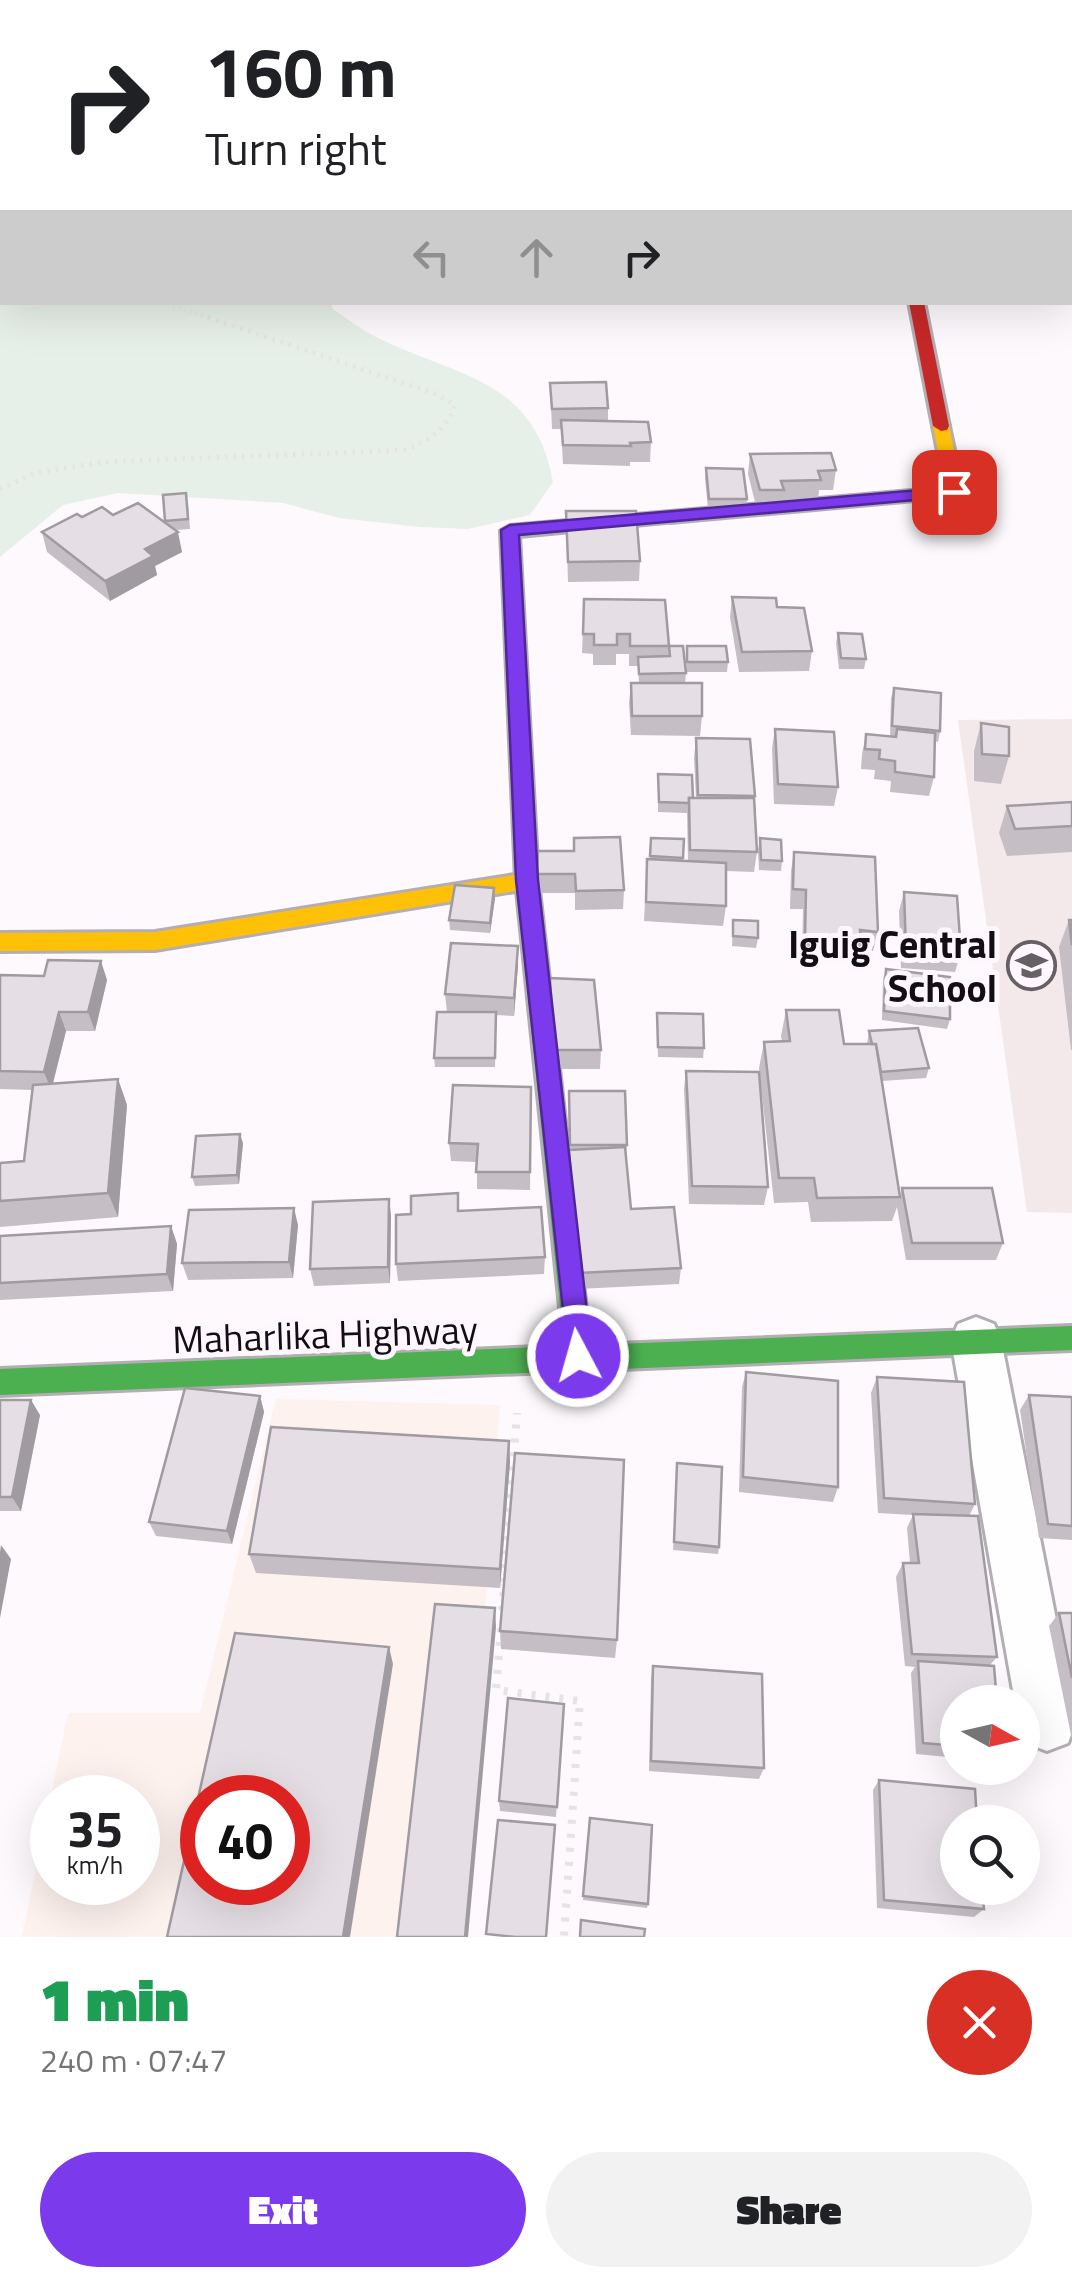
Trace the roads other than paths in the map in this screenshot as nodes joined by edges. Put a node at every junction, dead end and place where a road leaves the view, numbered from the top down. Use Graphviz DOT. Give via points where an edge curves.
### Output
graph roads {
  1 [pos="917,305"];
  2 [pos="527,880"];
  3 [pos="0,942"];
  4 [pos="1072,1338"];
  5 [pos="976,1340"];
  6 [pos="578,1356"];
  7 [pos="0,1382"];
  8 [pos="1047,1722"];
  1 -- 2 [label="main road" via="954,492 510,530"];
  2 -- 3 [label="main road" via="155,940"];
  2 -- 6 [label="main road"];
  4 -- 5 [label="main road, Maharlika Highway"];
  5 -- 6 [label="main road, Maharlika Highway"];
  5 -- 8 [label="street"];
  6 -- 7 [label="main road, Maharlika Highway"];
}
